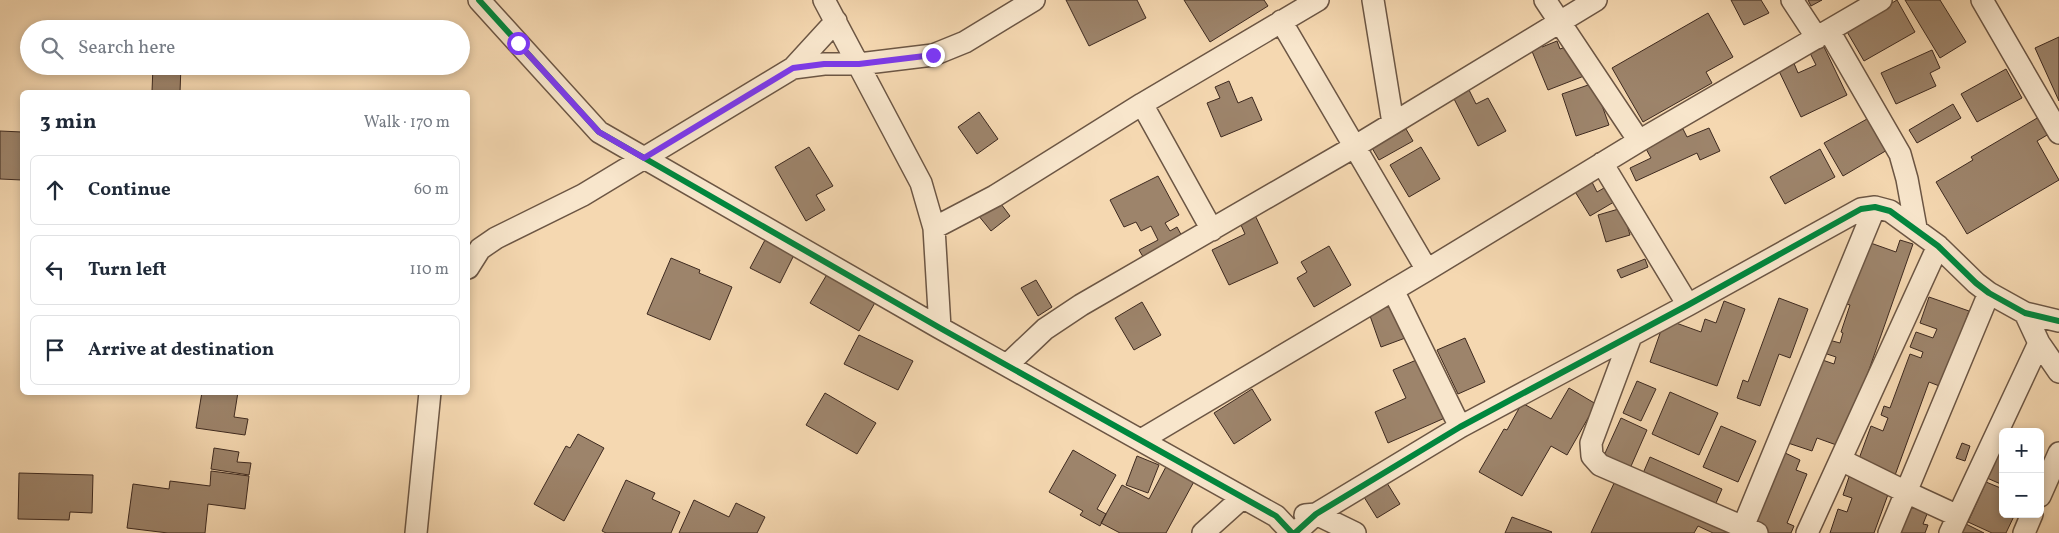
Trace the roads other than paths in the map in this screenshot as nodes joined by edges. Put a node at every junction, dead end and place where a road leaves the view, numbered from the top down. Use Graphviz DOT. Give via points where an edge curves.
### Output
graph roads {
  1 [pos="479,0"];
  2 [pos="1034,0"];
  3 [pos="1318,0"];
  4 [pos="1373,0"];
  5 [pos="1544,0"];
  6 [pos="1596,0"];
  7 [pos="1792,0"];
  8 [pos="1881,0"];
  9 [pos="1982,0"];
  10 [pos="830,8"];
  11 [pos="1282,21"];
  12 [pos="1560,22"];
  13 [pos="1823,35"];
  14 [pos="859,64"];
  15 [pos="793,68"];
  16 [pos="1142,104"];
  17 [pos="1393,123"];
  18 [pos="2059,134"];
  19 [pos="1639,141"];
  20 [pos="1354,147"];
  21 [pos="644,158"];
  22 [pos="1602,163"];
  23 [pos="1875,207"];
  24 [pos="934,228"];
  25 [pos="1916,228"];
  26 [pos="1212,230"];
  27 [pos="1938,246"];
  28 [pos="470,265"];
  29 [pos="1427,270"];
  30 [pos="1392,290"];
  31 [pos="1989,293"];
  32 [pos="1688,305"];
  33 [pos="2025,313"];
  34 [pos="2059,321"];
  35 [pos="940,328"];
  36 [pos="1631,336"];
  37 [pos="2039,343"];
  38 [pos="1007,365"];
  39 [pos="2059,372"];
  40 [pos="430,395"];
  41 [pos="1460,427"];
  42 [pos="1140,440"];
  43 [pos="2059,453"];
  44 [pos="1841,460"];
  45 [pos="2044,487"];
  46 [pos="1906,492"];
  47 [pos="1242,498"];
  48 [pos="1316,514"];
  49 [pos="1276,516"];
  50 [pos="2030,518"];
  51 [pos="1954,524"];
  52 [pos="1750,530"];
  53 [pos="416,533"];
  54 [pos="1202,533"];
  55 [pos="1294,533"];
  56 [pos="1355,533"];
  57 [pos="1807,533"];
  58 [pos="1889,533"];
  59 [pos="2024,533"];
  1 -- 21 [label="street" via="599,132"];
  2 -- 14 [label="street" via="965,42 933,55"];
  3 -- 11 [label="street"];
  4 -- 17 [label="street"];
  5 -- 12 [label="street"];
  6 -- 12 [label="street"];
  7 -- 13 [label="street"];
  8 -- 13 [label="street"];
  9 -- 18 [label="street"];
  10 -- 14 [label="street"];
  10 -- 15 [label="street"];
  11 -- 16 [label="street"];
  11 -- 20 [label="street"];
  12 -- 17 [label="street"];
  12 -- 19 [label="street"];
  13 -- 19 [label="street"];
  13 -- 25 [label="street" via="1900,154"];
  14 -- 15 [label="street"];
  14 -- 24 [label="street" via="921,183"];
  15 -- 21 [label="street"];
  16 -- 24 [label="street" via="995,196"];
  16 -- 26 [label="street"];
  17 -- 20 [label="street"];
  19 -- 22 [label="street"];
  20 -- 26 [label="street"];
  20 -- 29 [label="street"];
  21 -- 28 [label="street" via="583,195 496,238 480,249"];
  21 -- 35 [label="street"];
  22 -- 29 [label="street"];
  22 -- 32 [label="street"];
  23 -- 25 [label="street" via="1890,211"];
  23 -- 32 [label="street" via="1861,209"];
  23 -- 52 [label="street"];
  24 -- 35 [label="street"];
  25 -- 27 [label="street"];
  26 -- 38 [label="street" via="1081,305 1045,330"];
  27 -- 31 [label="street"];
  27 -- 44 [label="street"];
  29 -- 30 [label="street"];
  30 -- 41 [label="street"];
  30 -- 42 [label="street"];
  31 -- 33 [label="street"];
  31 -- 46 [label="street"];
  32 -- 36 [label="street"];
  33 -- 34 [label="street"];
  33 -- 37 [label="street"];
  35 -- 38 [label="street"];
  36 -- 41 [label="street"];
  36 -- 52 [label="street" via="1591,443 1592,456 1600,465"];
  37 -- 39 [label="street"];
  37 -- 51 [label="street"];
  38 -- 42 [label="street"];
  40 -- 53 [label="street"];
  41 -- 48 [label="street"];
  42 -- 47 [label="street"];
  43 -- 45 [label="street"];
  44 -- 46 [label="street"];
  44 -- 57 [label="street"];
  46 -- 51 [label="street"];
  46 -- 58 [label="street"];
  47 -- 49 [label="street"];
  47 -- 54 [label="street"];
  48 -- 49 [label="street"];
  48 -- 55 [label="street"];
  48 -- 56 [label="street"];
  49 -- 55 [label="street"];
  50 -- 59 [label="street"];
}
